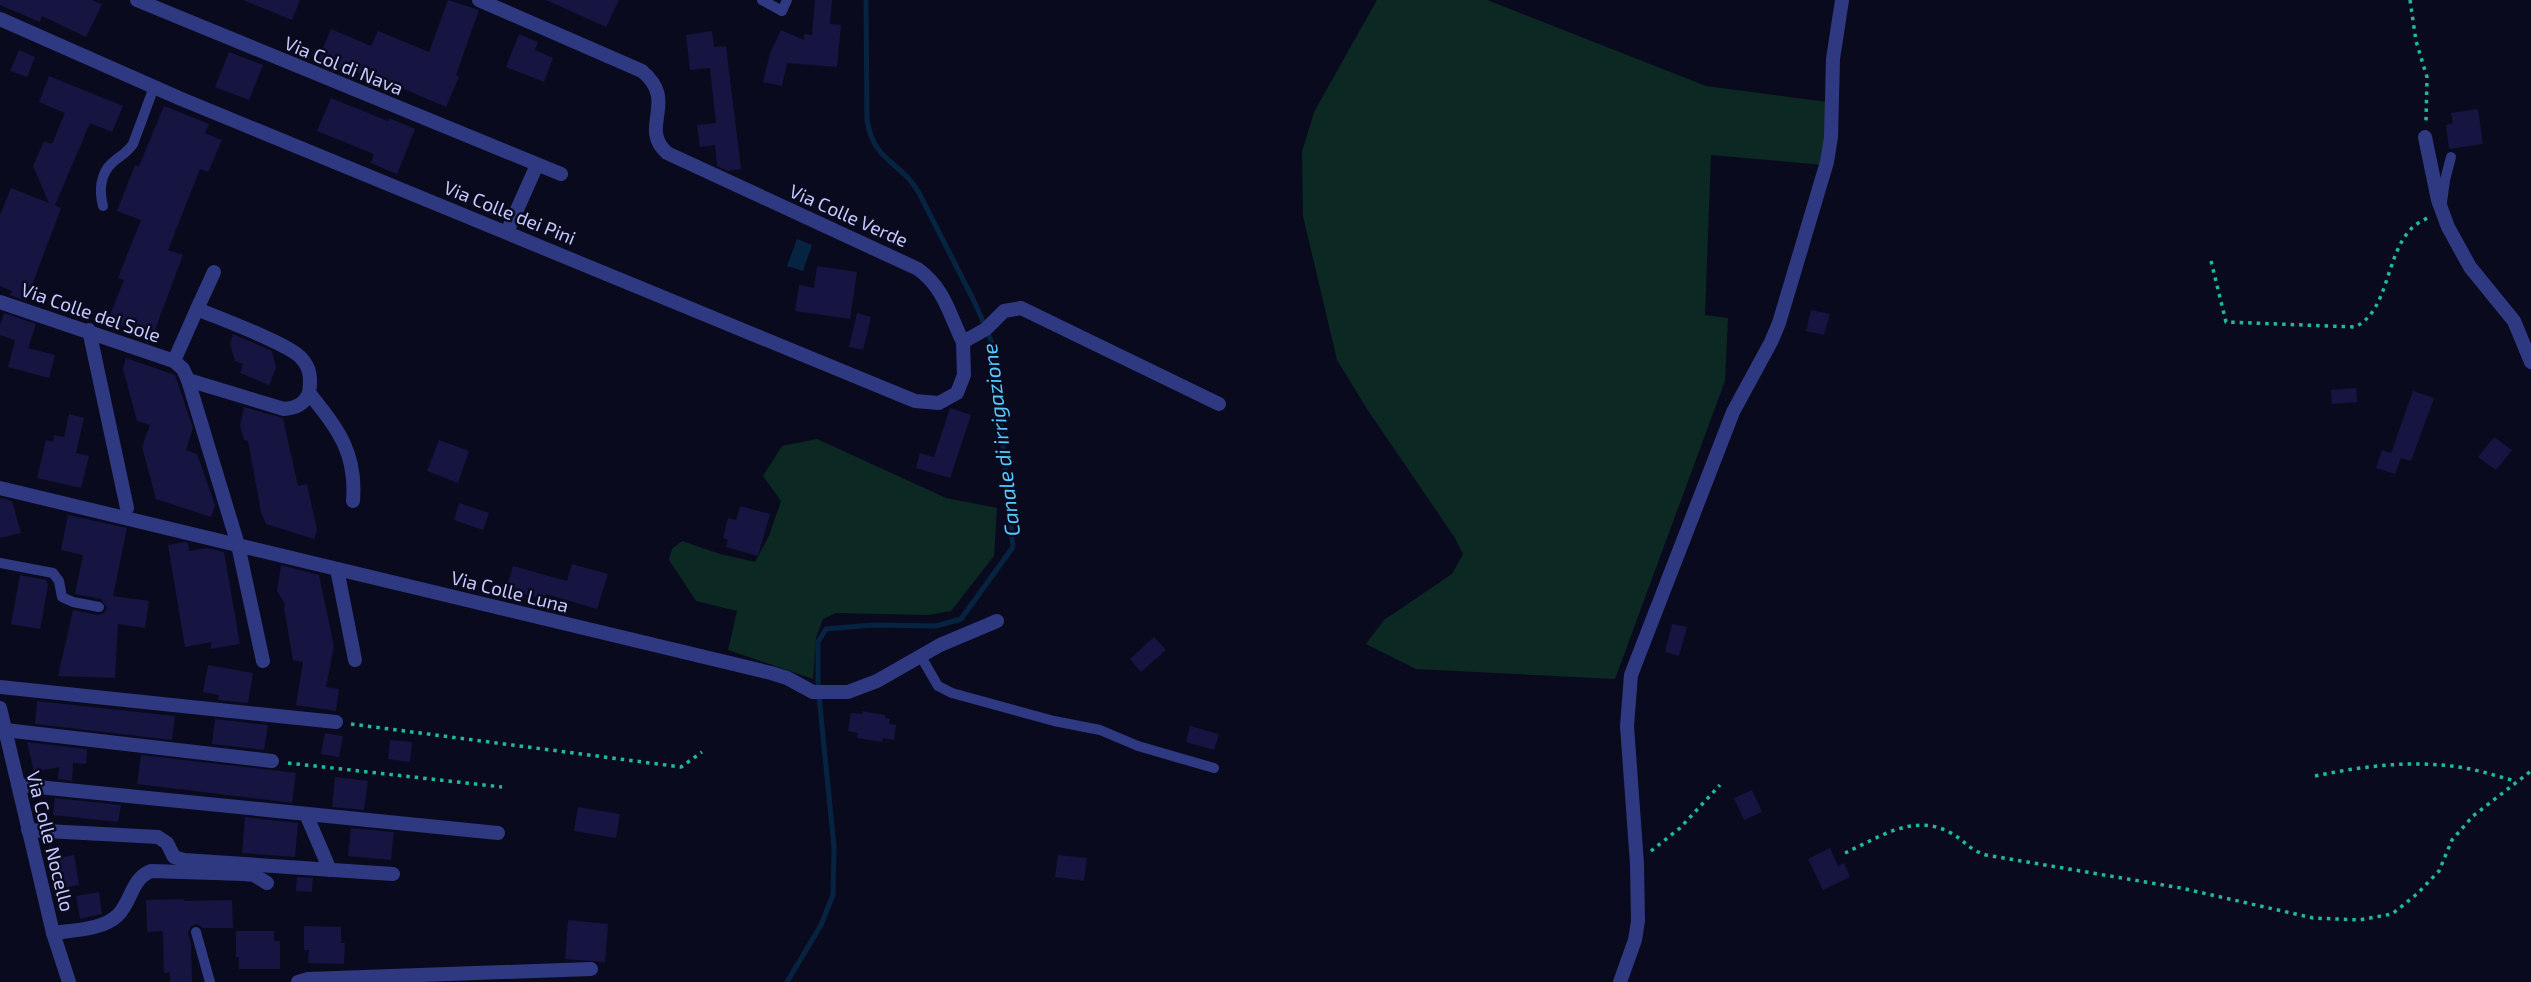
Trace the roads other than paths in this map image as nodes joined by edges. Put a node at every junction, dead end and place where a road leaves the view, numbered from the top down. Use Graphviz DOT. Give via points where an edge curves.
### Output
graph roads {
  1 [pos="136,0"];
  2 [pos="479,0"];
  3 [pos="762,0"];
  4 [pos="788,0"];
  5 [pos="1842,0"];
  6 [pos="0,19"];
  7 [pos="154,87"];
  8 [pos="2425,137"];
  9 [pos="2451,157"];
  10 [pos="537,165"];
  11 [pos="561,174"];
  12 [pos="103,206"];
  13 [pos="2442,213"];
  14 [pos="508,232"];
  15 [pos="214,272"];
  16 [pos="0,302"];
  17 [pos="197,309"];
  18 [pos="89,330"];
  19 [pos="963,342"];
  20 [pos="174,361"];
  21 [pos="2531,362"];
  22 [pos="188,380"];
  23 [pos="309,393"];
  24 [pos="1219,404"];
  25 [pos="0,488"];
  26 [pos="353,501"];
  27 [pos="127,508"];
  28 [pos="238,545"];
  29 [pos="0,563"];
  30 [pos="337,569"];
  31 [pos="99,607"];
  32 [pos="997,621"];
  33 [pos="920,656"];
  34 [pos="355,660"];
  35 [pos="264,661"];
  36 [pos="0,687"];
  37 [pos="0,708"];
  38 [pos="336,722"];
  39 [pos="5,730"];
  40 [pos="272,761"];
  41 [pos="1214,768"];
  42 [pos="18,785"];
  43 [pos="306,814"];
  44 [pos="29,830"];
  45 [pos="498,833"];
  46 [pos="330,870"];
  47 [pos="393,874"];
  48 [pos="267,883"];
  49 [pos="53,933"];
  50 [pos="196,933"];
  51 [pos="591,969"];
  52 [pos="69,982"];
  53 [pos="210,982"];
  54 [pos="298,982"];
  55 [pos="1620,982"];
  1 -- 10 [label="street, Via Col di Nava"];
  2 -- 19 [label="street, Via Colle Verde" via="642,71 657,89 656,133 667,153 918,269 942,293"];
  3 -- 4 [label="lane" via="782,10"];
  5 -- 55 [label="street" via="1833,59 1827,162 1779,323 1733,412 1631,675 1626,726 1637,864 1637,931"];
  6 -- 7 [label="street, Via Colle dei Pini"];
  7 -- 12 [label="lane" via="133,144 104,174"];
  7 -- 14 [label="street, Via Colle dei Pini"];
  8 -- 13 [label="street"];
  9 -- 13 [label="lane"];
  10 -- 11 [label="street, Via Col di Nava"];
  10 -- 14 [label="street"];
  13 -- 21 [label="street" via="2470,267 2514,321"];
  14 -- 19 [label="street, Via Colle dei Pini" via="921,402 939,402 957,393 964,374"];
  15 -- 17 [label="street, Via Colle del Sole"];
  16 -- 18 [label="street, Via Colle del Sole"];
  17 -- 20 [label="street, Via Colle del Sole"];
  17 -- 23 [label="street" via="297,353 309,370"];
  18 -- 20 [label="street, Via Colle del Sole"];
  18 -- 27 [label="street"];
  19 -- 24 [label="street" via="1008,309 1025,310"];
  20 -- 22 [label="street"];
  22 -- 23 [label="street" via="284,409 299,406"];
  22 -- 28 [label="street"];
  23 -- 26 [label="street" via="349,452"];
  25 -- 28 [label="street, Via Colle Luna"];
  28 -- 30 [label="street, Via Colle Luna"];
  28 -- 35 [label="street"];
  29 -- 31 [label="lane" via="53,573 62,597"];
  30 -- 33 [label="street, Via Colle Luna" via="771,673 817,693 858,689"];
  30 -- 34 [label="street"];
  32 -- 33 [label="street, Via Colle Luna"];
  33 -- 41 [label="lane" via="938,686 952,693 1100,730"];
  36 -- 38 [label="street"];
  37 -- 39 [label="street, Via Colle Nocello"];
  39 -- 40 [label="street"];
  39 -- 42 [label="street, Via Colle Nocello"];
  42 -- 43 [label="street"];
  42 -- 44 [label="street, Via Colle Nocello"];
  43 -- 45 [label="street"];
  43 -- 46 [label="street"];
  44 -- 46 [label="street" via="152,836 163,839 174,857 184,860"];
  44 -- 49 [label="street, Via Colle Nocello"];
  46 -- 47 [label="street"];
  48 -- 49 [label="street" via="254,875 151,871 139,878 113,919 90,928"];
  49 -- 52 [label="street, Via Colle Nocello"];
  50 -- 53 [label="lane"];
  51 -- 54 [label="street"];
}
